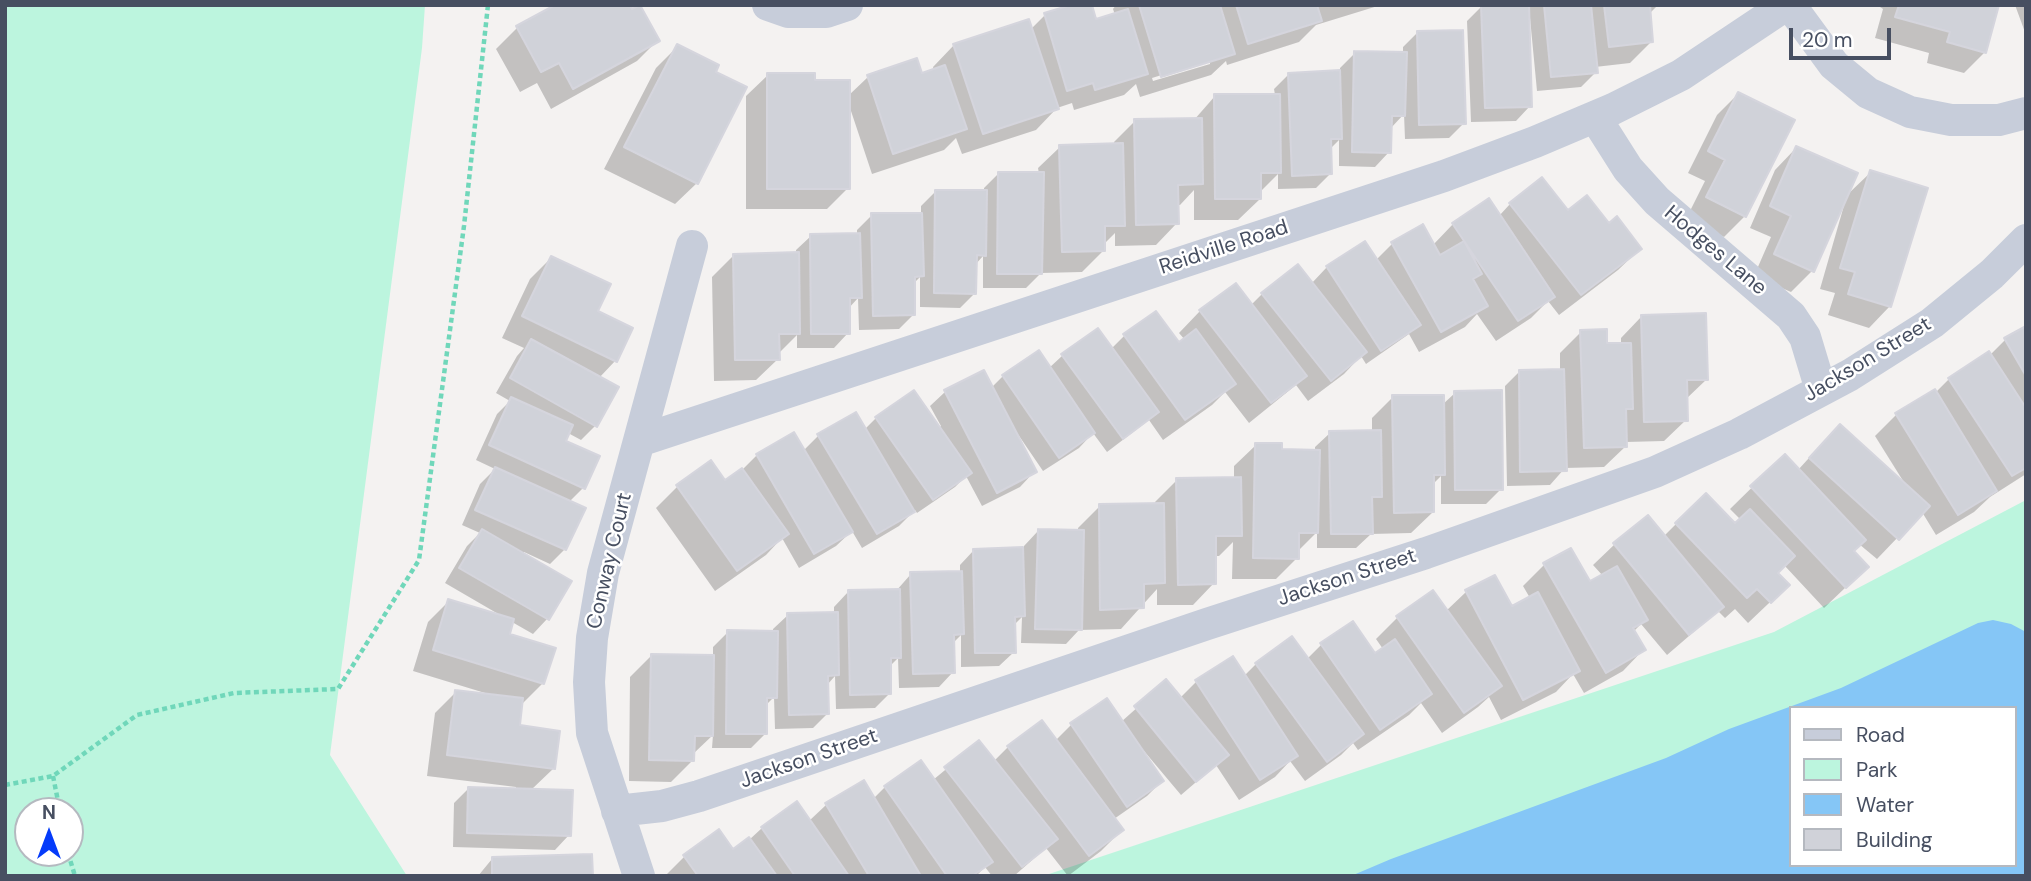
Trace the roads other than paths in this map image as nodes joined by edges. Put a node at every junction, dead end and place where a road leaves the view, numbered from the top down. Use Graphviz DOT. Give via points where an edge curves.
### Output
graph roads {
  1 [pos="768,5"];
  2 [pos="847,5"];
  3 [pos="1788,5"];
  4 [pos="2026,113"];
  5 [pos="1595,117"];
  6 [pos="2026,240"];
  7 [pos="692,246"];
  8 [pos="1821,390"];
  9 [pos="639,441"];
  10 [pos="617,811"];
  11 [pos="639,876"];
  1 -- 2 [label="street" via="789,12 826,12"];
  3 -- 4 [label="street" via="1834,65 1868,93 1910,112 1951,120 1999,120"];
  3 -- 5 [label="street, Reidville Road" via="1681,75"];
  5 -- 8 [label="street, Hodges Lane" via="1628,169 1657,201 1791,316 1805,337"];
  5 -- 9 [label="street, Reidville Road" via="1444,176"];
  6 -- 8 [label="street, Jackson Street" via="1932,323"];
  7 -- 9 [label="street, Conway Court"];
  8 -- 10 [label="street, Jackson Street" via="1739,434 1569,504 699,796"];
  9 -- 10 [label="street, Conway Court" via="604,573 589,682 592,733"];
  10 -- 11 [label="street, Conway Court"];
}
